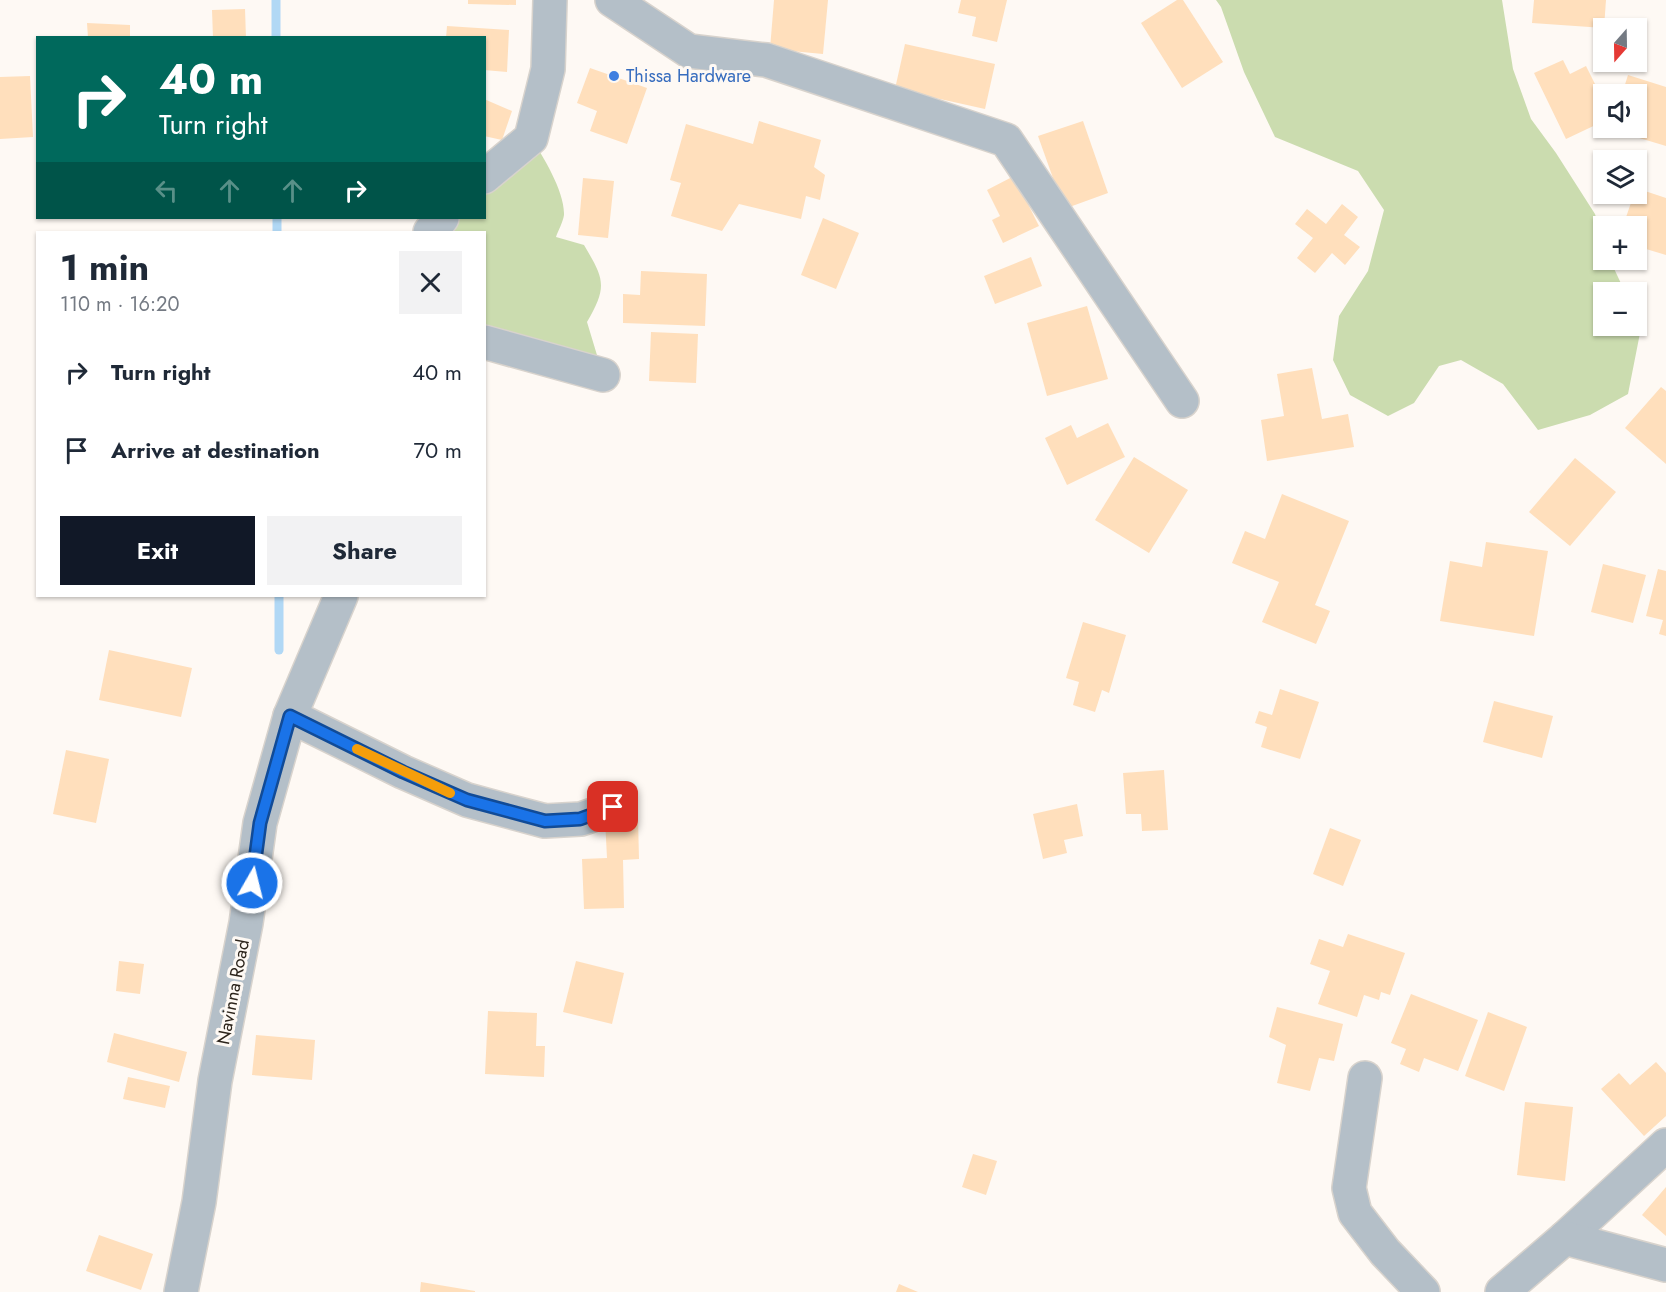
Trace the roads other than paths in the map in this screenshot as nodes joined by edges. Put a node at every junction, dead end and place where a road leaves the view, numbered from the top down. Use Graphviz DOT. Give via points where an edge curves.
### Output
graph roads {
  1 [pos="550,0"];
  2 [pos="612,0"];
  3 [pos="486,175"];
  4 [pos="441,219"];
  5 [pos="431,231"];
  6 [pos="486,343"];
  7 [pos="603,375"];
  8 [pos="1182,401"];
  9 [pos="341,597"];
  10 [pos="290,716"];
  11 [pos="613,807"];
  12 [pos="1365,1078"];
  13 [pos="1666,1145"];
  14 [pos="1564,1238"];
  15 [pos="1666,1265"];
  16 [pos="182,1292"];
  17 [pos="1423,1292"];
  18 [pos="1502,1292"];
  1 -- 3 [label="street" via="548,69 531,138"];
  2 -- 8 [label="street" via="688,51 766,60 1006,140"];
  4 -- 5 [label="street"];
  6 -- 7 [label="street"];
  9 -- 10 [label="street, Navinna Road"];
  10 -- 11 [label="street" via="467,800 545,821 580,819"];
  10 -- 16 [label="street, Navinna Road" via="260,823"];
  12 -- 17 [label="street" via="1349,1188 1355,1213"];
  13 -- 14 [label="street"];
  14 -- 15 [label="street"];
  14 -- 18 [label="street"];
}
